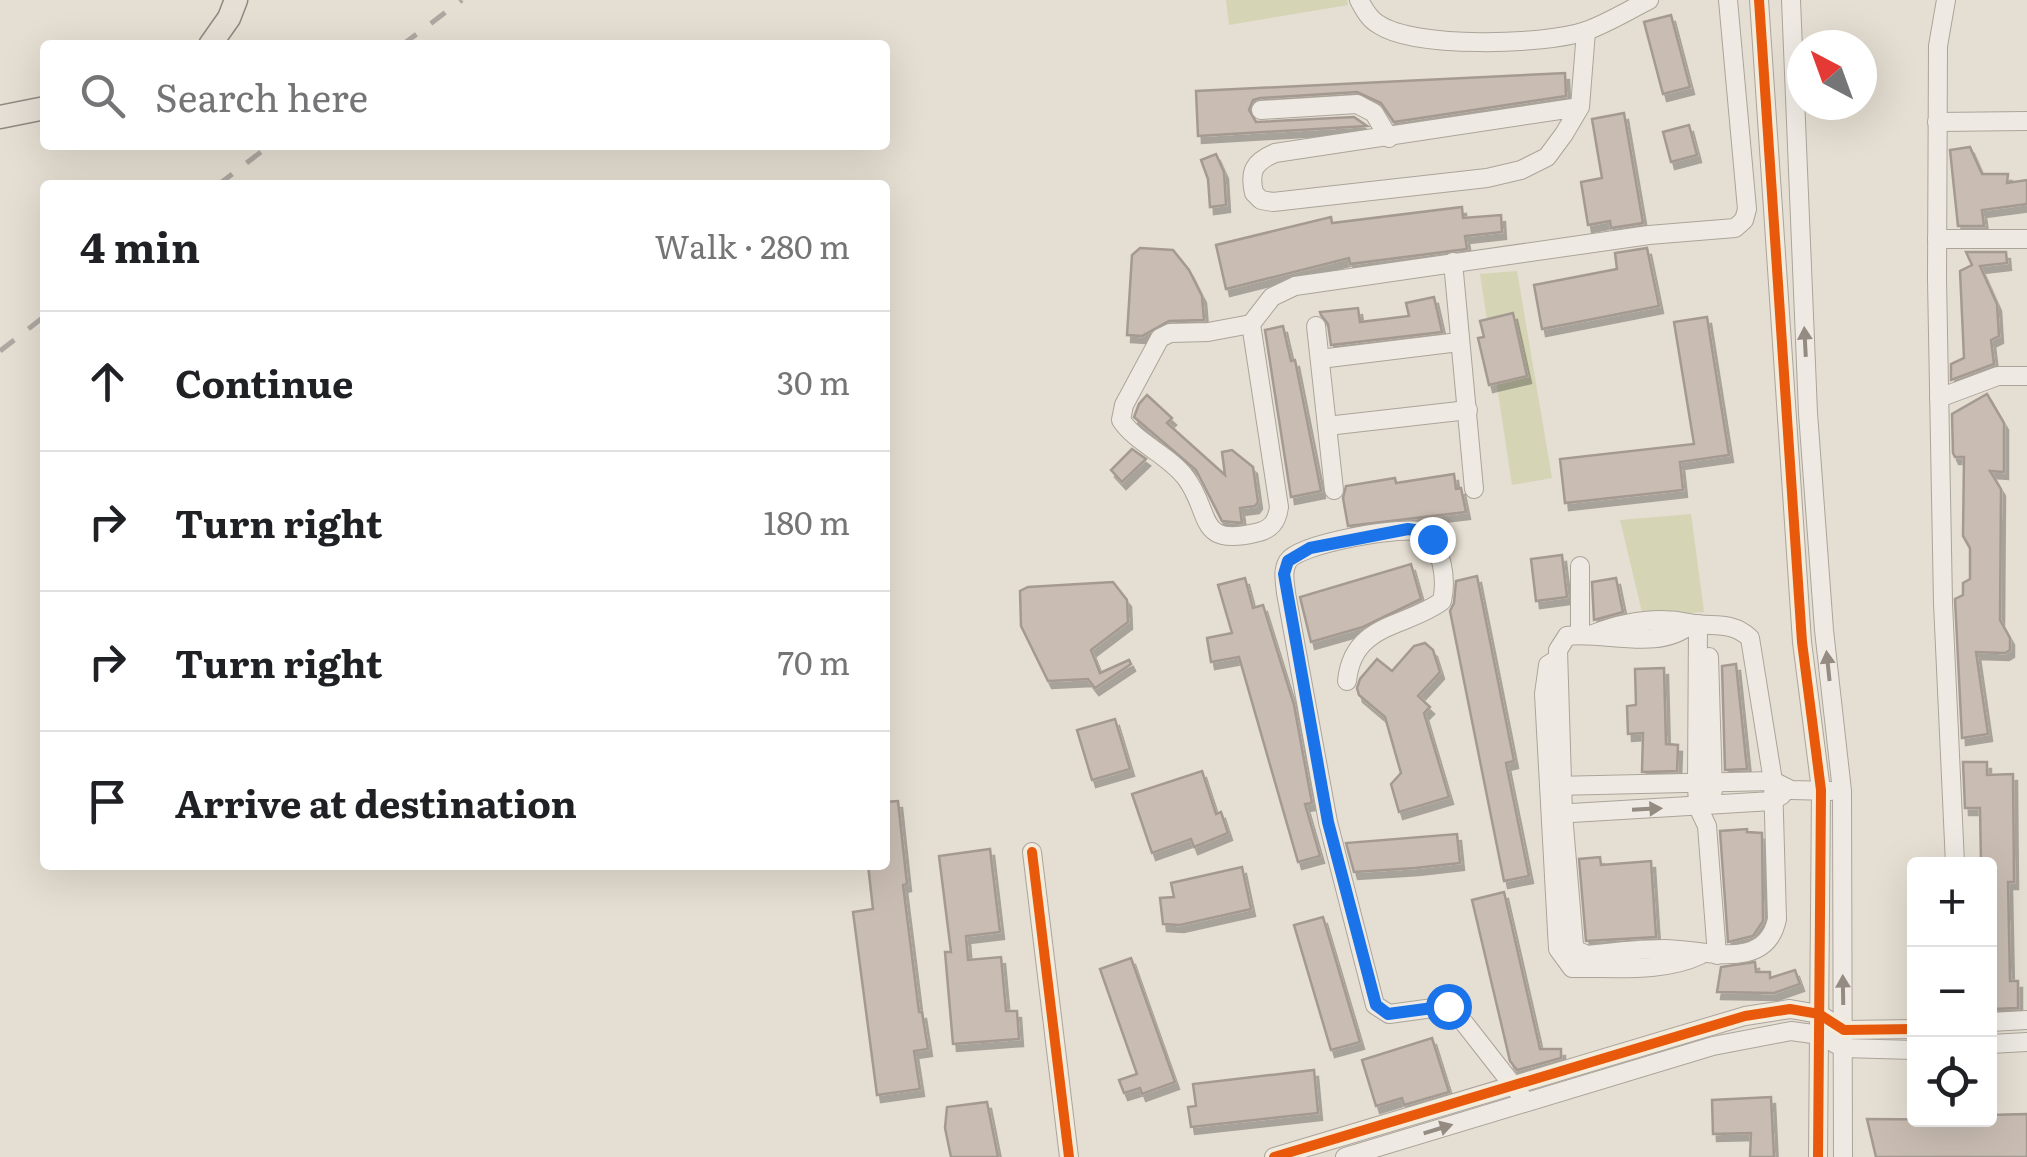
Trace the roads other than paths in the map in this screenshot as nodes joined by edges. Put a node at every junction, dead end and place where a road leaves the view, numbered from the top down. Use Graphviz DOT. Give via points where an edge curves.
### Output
graph roads {
  1 [pos="236,0"];
  2 [pos="1359,0"];
  3 [pos="1650,0"];
  4 [pos="1728,0"];
  5 [pos="1759,0"];
  6 [pos="1790,0"];
  7 [pos="1946,0"];
  8 [pos="1586,31"];
  9 [pos="214,40"];
  10 [pos="1580,108"];
  11 [pos="40,109"];
  12 [pos="1261,110"];
  13 [pos="0,117"];
  14 [pos="2027,121"];
  15 [pos="1937,122"];
  16 [pos="1389,138"];
  17 [pos="1936,239"];
  18 [pos="2027,239"];
  19 [pos="1454,262"];
  20 [pos="1251,324"];
  21 [pos="1316,326"];
  22 [pos="1459,342"];
  23 [pos="1320,359"];
  24 [pos="2027,376"];
  25 [pos="1939,398"];
  26 [pos="1468,410"];
  27 [pos="1326,426"];
  28 [pos="1474,489"];
  29 [pos="1334,490"];
  30 [pos="1580,566"];
  31 [pos="1699,624"];
  32 [pos="1586,635"];
  33 [pos="1347,681"];
  34 [pos="1773,781"];
  35 [pos="1705,784"];
  36 [pos="1555,786"];
  37 [pos="1590,787"];
  38 [pos="1791,790"];
  39 [pos="1821,790"];
  40 [pos="1842,792"];
  41 [pos="1772,801"];
  42 [pos="1706,806"];
  43 [pos="1592,812"];
  44 [pos="1556,814"];
  45 [pos="1032,852"];
  46 [pos="1956,857"];
  47 [pos="1708,955"];
  48 [pos="1818,1014"];
  49 [pos="2027,1020"];
  50 [pos="1997,1022"];
  51 [pos="1907,1030"];
  52 [pos="1820,1035"];
  53 [pos="1844,1039"];
  54 [pos="2027,1042"];
  55 [pos="1997,1044"];
  56 [pos="1907,1049"];
  57 [pos="1512,1086"];
  58 [pos="1526,1102"];
  59 [pos="1350,1156"];
  60 [pos="1070,1157"];
  61 [pos="1274,1157"];
  62 [pos="1818,1157"];
  63 [pos="1843,1157"];
  1 -- 9 [label="main road"];
  2 -- 8 [label="street" via="1377,24 1420,36 1513,42"];
  3 -- 8 [label="street"];
  4 -- 19 [label="street" via="1744,220 1722,232 1649,235"];
  5 -- 39 [label="street" via="1802,642"];
  40 -- 6 [label="street, one-way" via="1808,414"];
  7 -- 15 [label="street"];
  8 -- 10 [label="street"];
  10 -- 16 [label="street"];
  10 -- 16 [label="street" via="1547,157 1521,170 1273,202 1254,193 1252,170 1275,153"];
  11 -- 13 [label="main road"];
  12 -- 16 [label="street" via="1356,104 1374,113"];
  14 -- 15 [label="street"];
  15 -- 17 [label="street"];
  17 -- 18 [label="street"];
  17 -- 25 [label="street"];
  19 -- 20 [label="street" via="1294,286 1272,297"];
  19 -- 22 [label="street"];
  20 -- 20 [label="street" via="1160,338 1121,412 1125,426 1186,478 1205,522 1222,536 1263,532 1280,506"];
  21 -- 23 [label="street"];
  22 -- 23 [label="street"];
  22 -- 26 [label="street"];
  23 -- 27 [label="street"];
  24 -- 25 [label="street" via="1998,376"];
  25 -- 46 [label="street"];
  26 -- 27 [label="street"];
  26 -- 28 [label="street"];
  27 -- 29 [label="street"];
  30 -- 32 [label="street"];
  31 -- 32 [label="street" via="1648,620"];
  31 -- 34 [label="street" via="1734,626 1750,638"];
  31 -- 35 [label="street"];
  32 -- 36 [label="street" via="1567,636 1556,660"];
  33 -- 57 [label="street" via="1362,643 1442,600 1438,552 1426,532 1408,529 1310,548 1288,561 1286,593 1328,822 1376,1005 1388,1014 1448,1006"];
  34 -- 35 [label="street"];
  34 -- 38 [label="street"];
  34 -- 41 [label="street"];
  35 -- 37 [label="street"];
  35 -- 42 [label="street"];
  36 -- 37 [label="street"];
  36 -- 44 [label="street"];
  37 -- 43 [label="street"];
  38 -- 39 [label="street"];
  38 -- 41 [label="street"];
  39 -- 40 [label="street"];
  39 -- 48 [label="street"];
  53 -- 40 [label="street, one-way"];
  41 -- 42 [label="street"];
  41 -- 47 [label="street" via="1774,936 1750,951"];
  43 -- 42 [label="street, one-way"];
  42 -- 47 [label="street"];
  43 -- 44 [label="street"];
  44 -- 47 [label="street" via="1579,958 1660,949"];
  45 -- 60 [label="street"];
  48 -- 52 [label="street"];
  48 -- 53 [label="street"];
  48 -- 57 [label="street" via="1790,1009 1745,1016"];
  49 -- 50 [label="street"];
  51 -- 53 [label="street"];
  52 -- 53 [label="street"];
  52 -- 58 [label="street" via="1791,1031 1713,1046"];
  52 -- 62 [label="street"];
  53 -- 56 [label="street"];
  53 -- 63 [label="street"];
  54 -- 55 [label="street"];
  57 -- 58 [label="street"];
  57 -- 61 [label="street"];
  59 -- 58 [label="street, one-way"];
}
